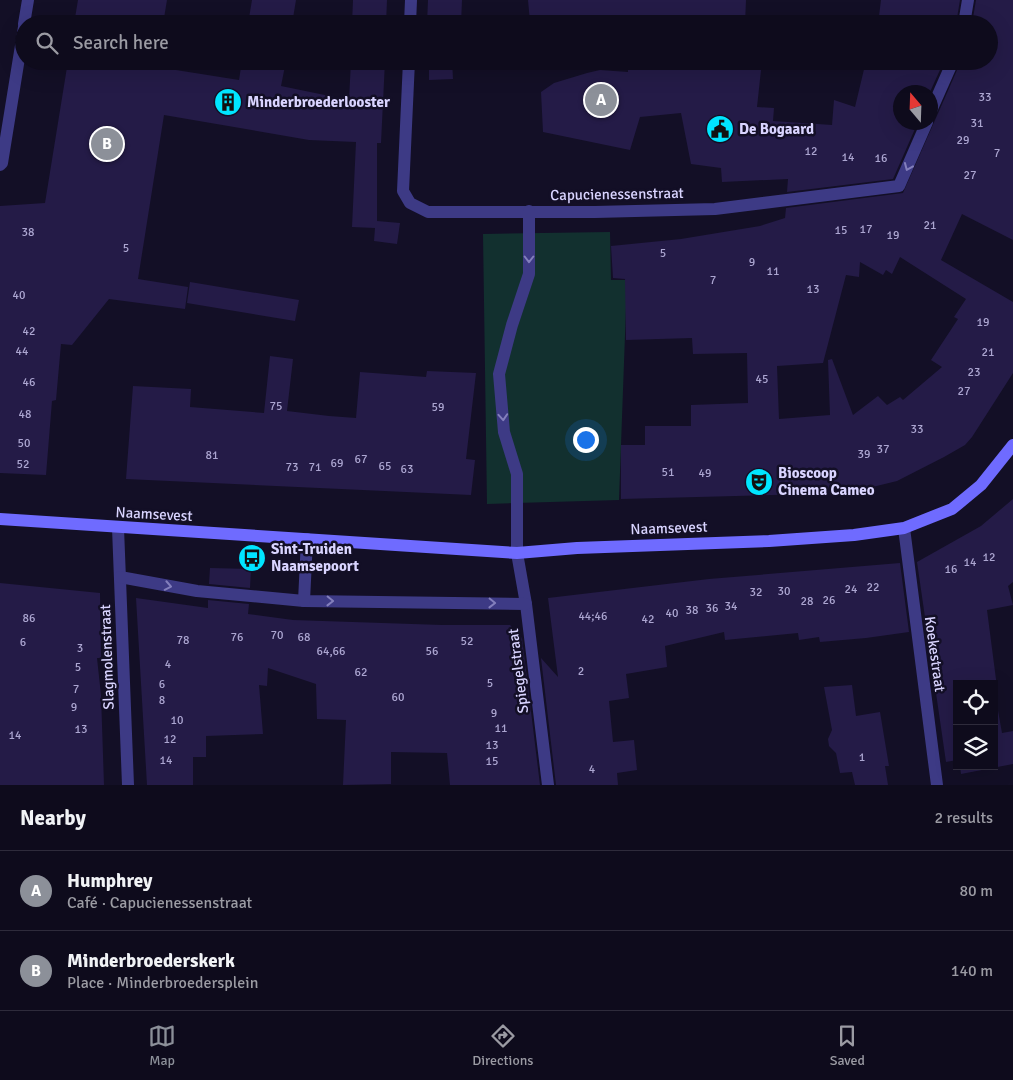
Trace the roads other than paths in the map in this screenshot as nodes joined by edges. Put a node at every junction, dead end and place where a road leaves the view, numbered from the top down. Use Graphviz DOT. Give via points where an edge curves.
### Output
graph roads {
  1 [pos="28,0"];
  2 [pos="411,0"];
  3 [pos="968,0"];
  4 [pos="26,15"];
  5 [pos="410,15"];
  6 [pos="966,15"];
  7 [pos="17,70"];
  8 [pos="408,70"];
  9 [pos="949,70"];
  10 [pos="938,95"];
  11 [pos="924,130"];
  12 [pos="0,165"];
  13 [pos="530,211"];
  14 [pos="1013,438"];
  15 [pos="1009,449"];
  16 [pos="0,519"];
  17 [pos="118,528"];
  18 [pos="904,528"];
  19 [pos="307,539"];
  20 [pos="517,553"];
  21 [pos="120,577"];
  22 [pos="304,601"];
  23 [pos="526,604"];
  24 [pos="128,785"];
  25 [pos="548,785"];
  26 [pos="937,785"];
  1 -- 4 [label="street"];
  2 -- 5 [label="street"];
  3 -- 6 [label="street"];
  7 -- 12 [label="street"];
  8 -- 13 [label="street, Capucienessenstraat" via="403,191 410,203 428,212"];
  9 -- 10 [label="street"];
  11 -- 13 [label="street, Capucienessenstraat, one-way" via="900,186 715,209"];
  13 -- 20 [label="street, Spiegelstraat, one-way" via="529,274 499,374 504,432 517,474"];
  14 -- 15 [label="street, Naamsevest"];
  15 -- 18 [label="street, Naamsevest" via="981,485 952,508"];
  16 -- 17 [label="street, Naamsevest"];
  17 -- 19 [label="street, Naamsevest"];
  17 -- 21 [label="street, Slagmolenstraat"];
  18 -- 20 [label="street, Naamsevest" via="769,541"];
  18 -- 26 [label="street, Koekestraat"];
  19 -- 20 [label="street, Naamsevest"];
  19 -- 22 [label="street"];
  20 -- 23 [label="street, Spiegelstraat"];
  21 -- 22 [label="street, one-way" via="197,591"];
  21 -- 24 [label="street, Slagmolenstraat"];
  22 -- 23 [label="street, one-way"];
  23 -- 25 [label="street, Spiegelstraat"];
}
